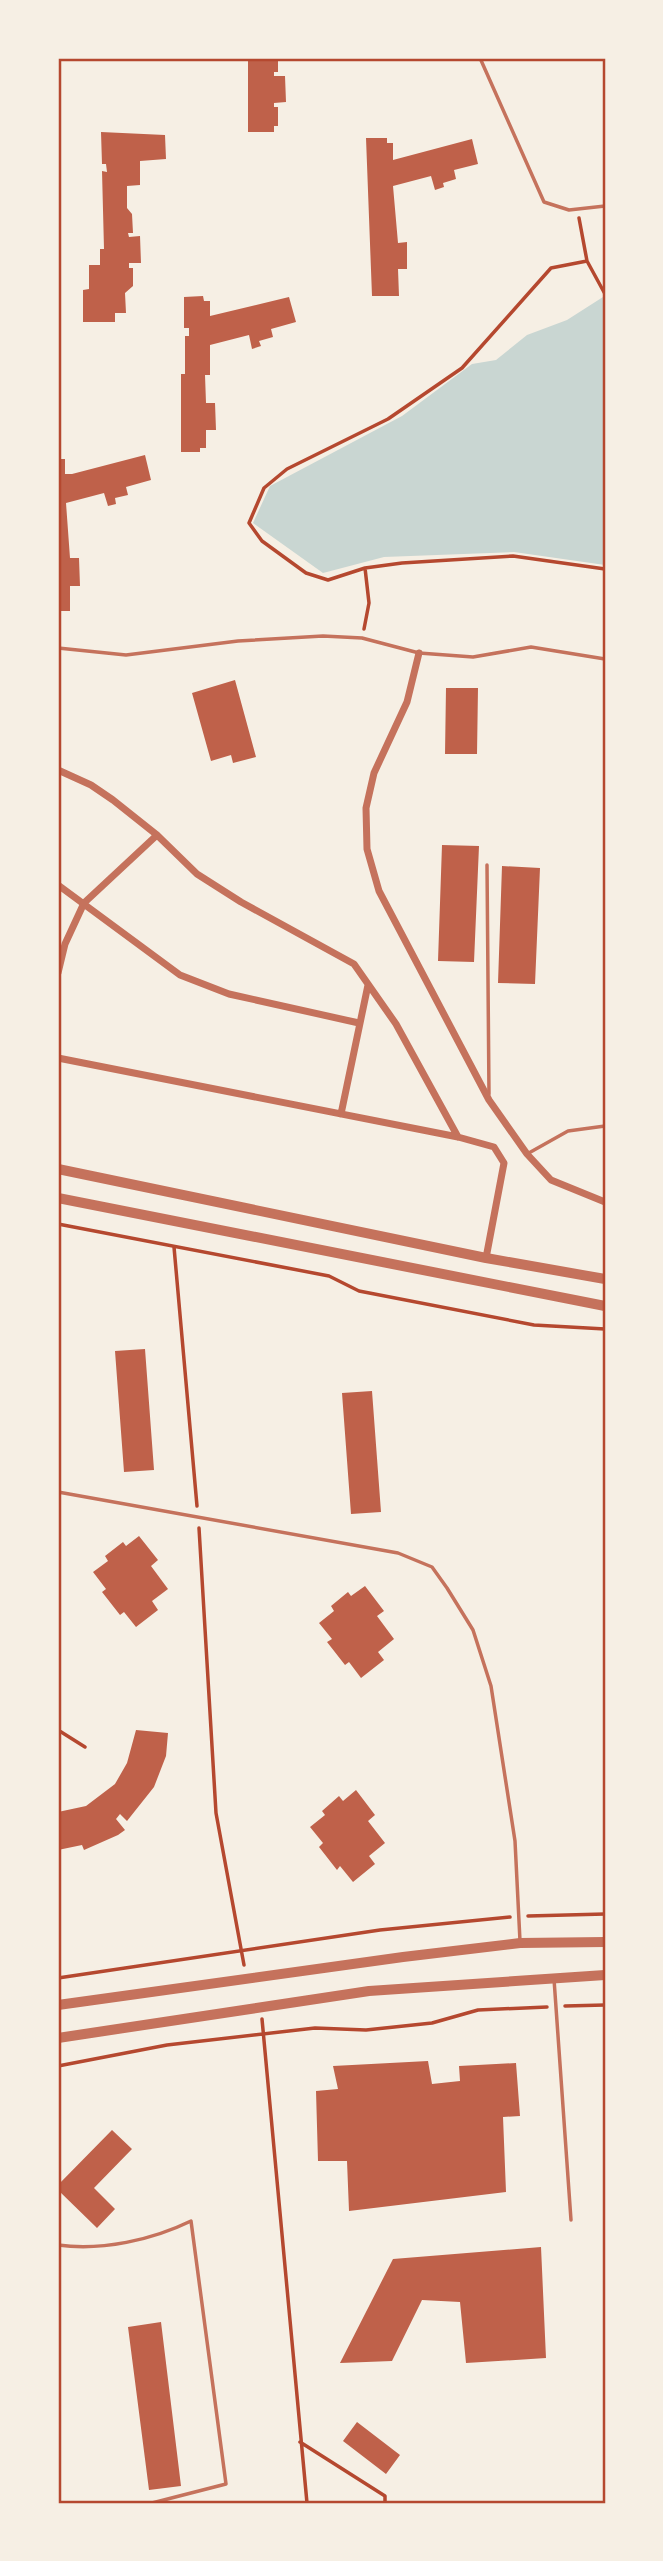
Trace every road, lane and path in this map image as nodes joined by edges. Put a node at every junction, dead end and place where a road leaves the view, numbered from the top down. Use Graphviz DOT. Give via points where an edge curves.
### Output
graph roads {
  1 [pos="480,58"];
  2 [pos="605,206"];
  3 [pos="579,209"];
  4 [pos="587,261"];
  5 [pos="605,294"];
  6 [pos="365,568"];
  7 [pos="605,569"];
  8 [pos="362,638"];
  9 [pos="58,648"];
  10 [pos="419,653"];
  11 [pos="605,659"];
  12 [pos="58,770"];
  13 [pos="157,835"];
  14 [pos="487,865"];
  15 [pos="58,885"];
  16 [pos="84,904"];
  17 [pos="58,973"];
  18 [pos="368,985"];
  19 [pos="359,1023"];
  20 [pos="58,1058"];
  21 [pos="489,1100"];
  22 [pos="341,1114"];
  23 [pos="605,1126"];
  24 [pos="458,1137"];
  25 [pos="527,1154"];
  26 [pos="58,1169"];
  27 [pos="58,1198"];
  28 [pos="605,1202"];
  29 [pos="58,1224"];
  30 [pos="486,1258"];
  31 [pos="605,1279"];
  32 [pos="605,1306"];
  33 [pos="605,1329"];
  34 [pos="58,1492"];
  35 [pos="58,1730"];
  36 [pos="85,1747"];
  37 [pos="605,1914"];
  38 [pos="516,1916"];
  39 [pos="605,1942"];
  40 [pos="520,1944"];
  41 [pos="605,1975"];
  42 [pos="554,1977"];
  43 [pos="58,1978"];
  44 [pos="58,2005"];
  45 [pos="605,2005"];
  46 [pos="556,2007"];
  47 [pos="58,2038"];
  48 [pos="58,2066"];
  49 [pos="278,2200"];
  50 [pos="571,2220"];
  51 [pos="58,2245"];
  52 [pos="300,2442"];
  53 [pos="152,2503"];
  54 [pos="307,2503"];
  55 [pos="385,2503"];
  1 -- 3 [label="lane" via="544,202"];
  2 -- 3 [label="lane"];
  3 -- 4 [label="path"];
  4 -- 5 [label="path"];
  4 -- 6 [label="path" via="551,268 462,368 388,419 287,469 264,488 249,523 262,541 306,573 328,580"];
  6 -- 7 [label="path" via="513,556"];
  6 -- 8 [label="path" via="369,603"];
  8 -- 9 [label="lane" via="238,641 126,655"];
  8 -- 10 [label="lane"];
  10 -- 11 [label="lane" via="473,657 531,647"];
  10 -- 21 [label="street" via="407,702 374,773 366,808 367,849 395,926"];
  12 -- 13 [label="street" via="92,785"];
  13 -- 16 [label="street"];
  13 -- 18 [label="street" via="197,874 354,964"];
  14 -- 21 [label="lane"];
  15 -- 16 [label="street"];
  16 -- 17 [label="street" via="65,944"];
  16 -- 19 [label="street" via="180,975 229,994"];
  18 -- 19 [label="street"];
  18 -- 24 [label="street" via="396,1024"];
  19 -- 22 [label="street"];
  20 -- 22 [label="street"];
  21 -- 25 [label="street"];
  22 -- 24 [label="street"];
  23 -- 25 [label="lane" via="568,1130"];
  24 -- 30 [label="street" via="494,1147 504,1163"];
  25 -- 28 [label="street" via="551,1180"];
  26 -- 30 [label="street"];
  27 -- 32 [label="street"];
  29 -- 33 [label="path" via="329,1276 359,1291 534,1325"];
  30 -- 31 [label="street"];
  34 -- 38 [label="lane" via="398,1553 432,1567 473,1630 491,1686 515,1841"];
  35 -- 36 [label="path"];
  37 -- 38 [label="path"];
  38 -- 40 [label="lane"];
  38 -- 43 [label="path" via="380,1930"];
  39 -- 40 [label="street"];
  40 -- 44 [label="street"];
  41 -- 42 [label="street"];
  42 -- 46 [label="lane"];
  42 -- 47 [label="street" via="369,1991"];
  45 -- 46 [label="path"];
  46 -- 48 [label="path" via="478,2010 432,2023 366,2031 315,2028 167,2045"];
  46 -- 50 [label="lane"];
  49 -- 52 [label="path"];
  51 -- 53 [label="lane" via="79,2248 161,2236 191,2221 226,2484"];
  52 -- 54 [label="path"];
  52 -- 55 [label="path" via="386,2496"];
}
